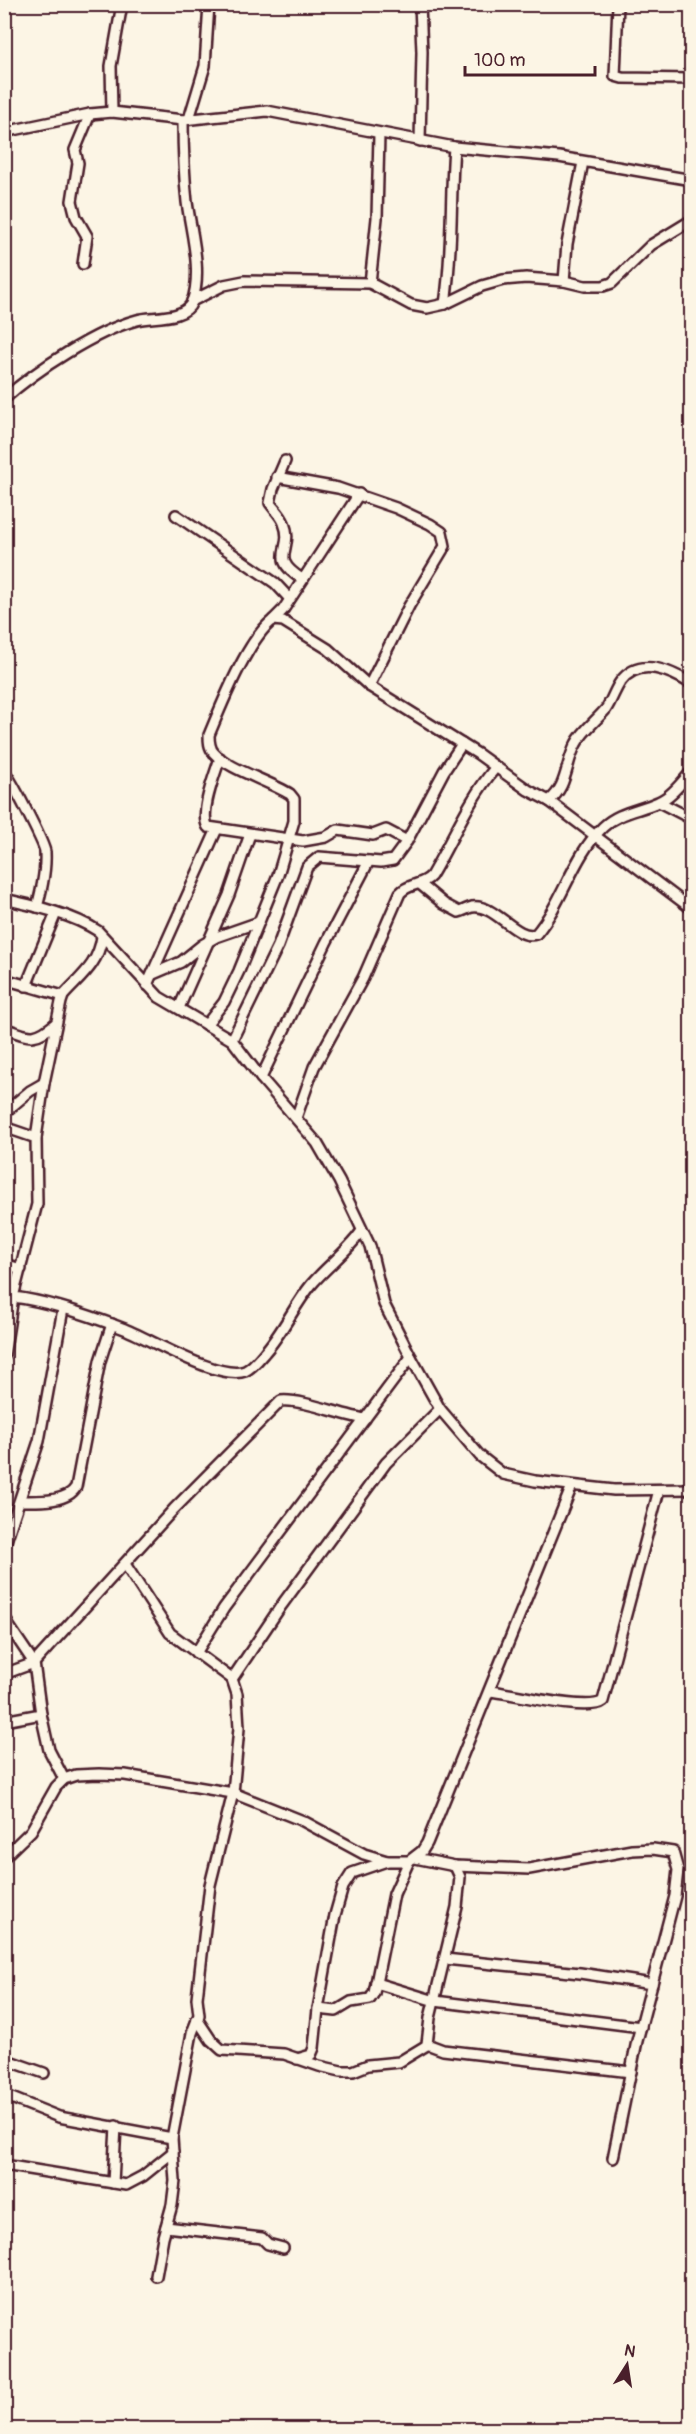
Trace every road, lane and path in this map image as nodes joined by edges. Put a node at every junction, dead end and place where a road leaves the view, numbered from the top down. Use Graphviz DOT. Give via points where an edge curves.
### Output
graph roads {
  1 [pos="122,4"];
  2 [pos="209,4"];
  3 [pos="420,4"];
  4 [pos="618,4"];
  5 [pos="692,80"];
  6 [pos="112,112"];
  7 [pos="90,114"];
  8 [pos="186,120"];
  9 [pos="4,132"];
  10 [pos="379,134"];
  11 [pos="420,141"];
  12 [pos="454,147"];
  13 [pos="583,162"];
  14 [pos="691,180"];
  15 [pos="692,219"];
  16 [pos="83,264"];
  17 [pos="564,281"];
  18 [pos="370,283"];
  19 [pos="192,302"];
  20 [pos="445,304"];
  21 [pos="4,399"];
  22 [pos="285,461"];
  23 [pos="277,477"];
  24 [pos="359,494"];
  25 [pos="176,515"];
  26 [pos="302,579"];
  27 [pos="289,597"];
  28 [pos="273,620"];
  29 [pos="692,684"];
  30 [pos="369,686"];
  31 [pos="462,744"];
  32 [pos="220,758"];
  33 [pos="496,766"];
  34 [pos="4,771"];
  35 [pos="692,771"];
  36 [pos="549,801"];
  37 [pos="659,802"];
  38 [pos="692,819"];
  39 [pos="218,829"];
  40 [pos="250,834"];
  41 [pos="595,836"];
  42 [pos="290,839"];
  43 [pos="407,841"];
  44 [pos="369,861"];
  45 [pos="420,884"];
  46 [pos="4,899"];
  47 [pos="37,907"];
  48 [pos="692,909"];
  49 [pos="56,913"];
  50 [pos="259,922"];
  51 [pos="102,937"];
  52 [pos="209,941"];
  53 [pos="153,974"];
  54 [pos="4,979"];
  55 [pos="147,985"];
  56 [pos="26,986"];
  57 [pos="63,996"];
  58 [pos="179,1008"];
  59 [pos="56,1022"];
  60 [pos="206,1025"];
  61 [pos="4,1028"];
  62 [pos="232,1040"];
  63 [pos="261,1078"];
  64 [pos="44,1083"];
  65 [pos="4,1113"];
  66 [pos="296,1118"];
  67 [pos="4,1127"];
  68 [pos="36,1138"];
  69 [pos="361,1232"];
  70 [pos="4,1264"];
  71 [pos="21,1269"];
  72 [pos="13,1297"];
  73 [pos="63,1309"];
  74 [pos="112,1324"];
  75 [pos="4,1356"];
  76 [pos="411,1357"];
  77 [pos="440,1409"];
  78 [pos="365,1419"];
  79 [pos="572,1486"];
  80 [pos="692,1489"];
  81 [pos="659,1490"];
  82 [pos="20,1501"];
  83 [pos="4,1547"];
  84 [pos="125,1564"];
  85 [pos="4,1616"];
  86 [pos="7,1627"];
  87 [pos="196,1653"];
  88 [pos="34,1663"];
  89 [pos="4,1674"];
  90 [pos="232,1679"];
  91 [pos="490,1691"];
  92 [pos="41,1714"];
  93 [pos="4,1721"];
  94 [pos="64,1779"];
  95 [pos="233,1793"];
  96 [pos="4,1857"];
  97 [pos="412,1859"];
  98 [pos="387,1861"];
  99 [pos="455,1866"];
  100 [pos="445,1959"];
  101 [pos="376,1983"];
  102 [pos="652,1984"];
  103 [pos="435,2001"];
  104 [pos="318,2010"];
  105 [pos="197,2019"];
  106 [pos="641,2026"];
  107 [pos="427,2044"];
  108 [pos="4,2059"];
  109 [pos="297,2059"];
  110 [pos="630,2072"];
  111 [pos="44,2073"];
  112 [pos="4,2095"];
  113 [pos="116,2126"];
  114 [pos="172,2138"];
  115 [pos="173,2152"];
  116 [pos="613,2158"];
  117 [pos="4,2165"];
  118 [pos="113,2183"];
  119 [pos="166,2227"];
  120 [pos="283,2248"];
  121 [pos="156,2276"];
  1 -- 6 [label="street" via="111,66"];
  2 -- 8 [label="street" via="205,66"];
  3 -- 11 [label="street"];
  4 -- 5 [label="street" via="615,76"];
  6 -- 7 [label="street"];
  6 -- 8 [label="street"];
  7 -- 9 [label="street"];
  7 -- 16 [label="street" via="75,150 78,163 72,201 87,236"];
  8 -- 10 [label="street" via="267,111"];
  8 -- 19 [label="street" via="183,164 195,257"];
  10 -- 11 [label="street"];
  10 -- 18 [label="street"];
  11 -- 12 [label="street"];
  12 -- 13 [label="street"];
  12 -- 20 [label="street"];
  13 -- 14 [label="street"];
  13 -- 17 [label="street"];
  15 -- 17 [label="street" via="651,245 612,283 585,286"];
  17 -- 20 [label="street" via="503,280"];
  18 -- 19 [label="street" via="244,281 224,285"];
  18 -- 20 [label="street" via="419,308"];
  19 -- 21 [label="street" via="178,314 116,328 56,360"];
  22 -- 23 [label="street"];
  23 -- 24 [label="street"];
  23 -- 26 [label="street" via="270,503 281,516 286,532 283,560"];
  24 -- 26 [label="street"];
  24 -- 30 [label="street" via="430,524 445,539 445,546"];
  25 -- 27 [label="street" via="275,583"];
  26 -- 27 [label="street"];
  27 -- 28 [label="street"];
  28 -- 30 [label="street" via="284,621 328,649"];
  28 -- 32 [label="street" via="247,655 209,735 211,749"];
  29 -- 36 [label="street" via="658,668 642,668 628,674 575,744 562,789"];
  30 -- 31 [label="street"];
  31 -- 33 [label="street"];
  31 -- 43 [label="street"];
  32 -- 39 [label="street" via="205,812 208,827"];
  32 -- 42 [label="street" via="290,794 295,808"];
  33 -- 36 [label="street"];
  33 -- 45 [label="street" via="430,876"];
  34 -- 47 [label="street" via="45,851"];
  35 -- 37 [label="street"];
  36 -- 41 [label="street"];
  37 -- 38 [label="street"];
  37 -- 41 [label="street" via="628,811"];
  39 -- 40 [label="street"];
  39 -- 53 [label="street"];
  40 -- 42 [label="street"];
  40 -- 52 [label="street"];
  41 -- 45 [label="street" via="542,927 530,936 491,912 472,907 459,912"];
  41 -- 48 [label="street"];
  42 -- 43 [label="street" via="314,840 338,830 373,835 386,830"];
  42 -- 50 [label="street"];
  43 -- 44 [label="street" via="393,860"];
  44 -- 62 [label="street" via="319,857 307,867 278,946"];
  44 -- 63 [label="street"];
  45 -- 66 [label="street" via="400,893 363,978 314,1067"];
  46 -- 47 [label="street"];
  47 -- 49 [label="street"];
  49 -- 51 [label="street" via="89,926"];
  49 -- 56 [label="street"];
  50 -- 52 [label="street"];
  50 -- 60 [label="street" via="224,1002"];
  51 -- 55 [label="street"];
  51 -- 57 [label="street" via="95,961"];
  52 -- 53 [label="street" via="181,962"];
  52 -- 58 [label="street"];
  53 -- 55 [label="street"];
  54 -- 56 [label="street"];
  55 -- 58 [label="street"];
  56 -- 57 [label="street"];
  57 -- 59 [label="street"];
  58 -- 60 [label="street"];
  59 -- 61 [label="street" via="37,1037"];
  59 -- 64 [label="street"];
  60 -- 62 [label="street"];
  62 -- 63 [label="street"];
  63 -- 66 [label="street"];
  64 -- 65 [label="street"];
  64 -- 68 [label="street"];
  66 -- 69 [label="street" via="328,1160"];
  67 -- 68 [label="street"];
  68 -- 71 [label="street" via="37,1204"];
  69 -- 74 [label="street" via="311,1285 271,1346 244,1371 216,1370"];
  69 -- 76 [label="street" via="373,1257 384,1304"];
  70 -- 71 [label="street"];
  71 -- 72 [label="street"];
  72 -- 73 [label="street"];
  72 -- 75 [label="street"];
  73 -- 74 [label="street"];
  73 -- 82 [label="street" via="39,1441"];
  74 -- 82 [label="street" via="100,1361 76,1487 70,1494 48,1500"];
  76 -- 77 [label="street"];
  76 -- 78 [label="street"];
  77 -- 79 [label="street" via="480,1456 503,1474"];
  77 -- 90 [label="street" via="386,1463"];
  78 -- 84 [label="street" via="291,1400 281,1401"];
  78 -- 87 [label="street" via="224,1608"];
  79 -- 81 [label="street"];
  79 -- 91 [label="street"];
  80 -- 81 [label="street"];
  81 -- 91 [label="street" via="603,1701 593,1706 576,1706"];
  82 -- 83 [label="street"];
  84 -- 87 [label="street" via="170,1633"];
  84 -- 88 [label="street"];
  85 -- 86 [label="street"];
  86 -- 88 [label="street"];
  87 -- 90 [label="street"];
  88 -- 89 [label="street"];
  88 -- 92 [label="street"];
  90 -- 95 [label="street" via="240,1728"];
  91 -- 97 [label="street" via="427,1843"];
  92 -- 93 [label="street"];
  92 -- 94 [label="street" via="49,1749"];
  94 -- 95 [label="street" via="76,1775 125,1775"];
  94 -- 96 [label="street" via="56,1786 31,1831"];
  95 -- 98 [label="street"];
  95 -- 105 [label="street" via="210,1885"];
  97 -- 98 [label="street"];
  97 -- 99 [label="street"];
  97 -- 101 [label="street" via="394,1894"];
  98 -- 104 [label="street" via="352,1873 342,1887"];
  99 -- 100 [label="street" via="460,1886"];
  99 -- 102 [label="street" via="529,1869 614,1852 673,1852 678,1870 675,1896"];
  100 -- 102 [label="street" via="580,1972"];
  100 -- 103 [label="street"];
  101 -- 103 [label="street"];
  101 -- 104 [label="street" via="370,1999 351,2002 336,2011"];
  102 -- 106 [label="street"];
  103 -- 106 [label="street"];
  103 -- 107 [label="street"];
  104 -- 109 [label="street" via="313,2052"];
  105 -- 109 [label="street" via="222,2050 277,2053"];
  105 -- 114 [label="street"];
  106 -- 110 [label="street"];
  107 -- 109 [label="street" via="399,2062 368,2065 353,2071 328,2069"];
  107 -- 110 [label="street" via="443,2050"];
  108 -- 111 [label="street"];
  110 -- 116 [label="street"];
  112 -- 113 [label="street" via="59,2117"];
  113 -- 114 [label="street"];
  113 -- 118 [label="street"];
  114 -- 115 [label="street"];
  115 -- 118 [label="street" via="133,2183"];
  115 -- 119 [label="street" via="175,2181"];
  117 -- 118 [label="street"];
  119 -- 120 [label="street" via="262,2238"];
  119 -- 121 [label="street"];
}
